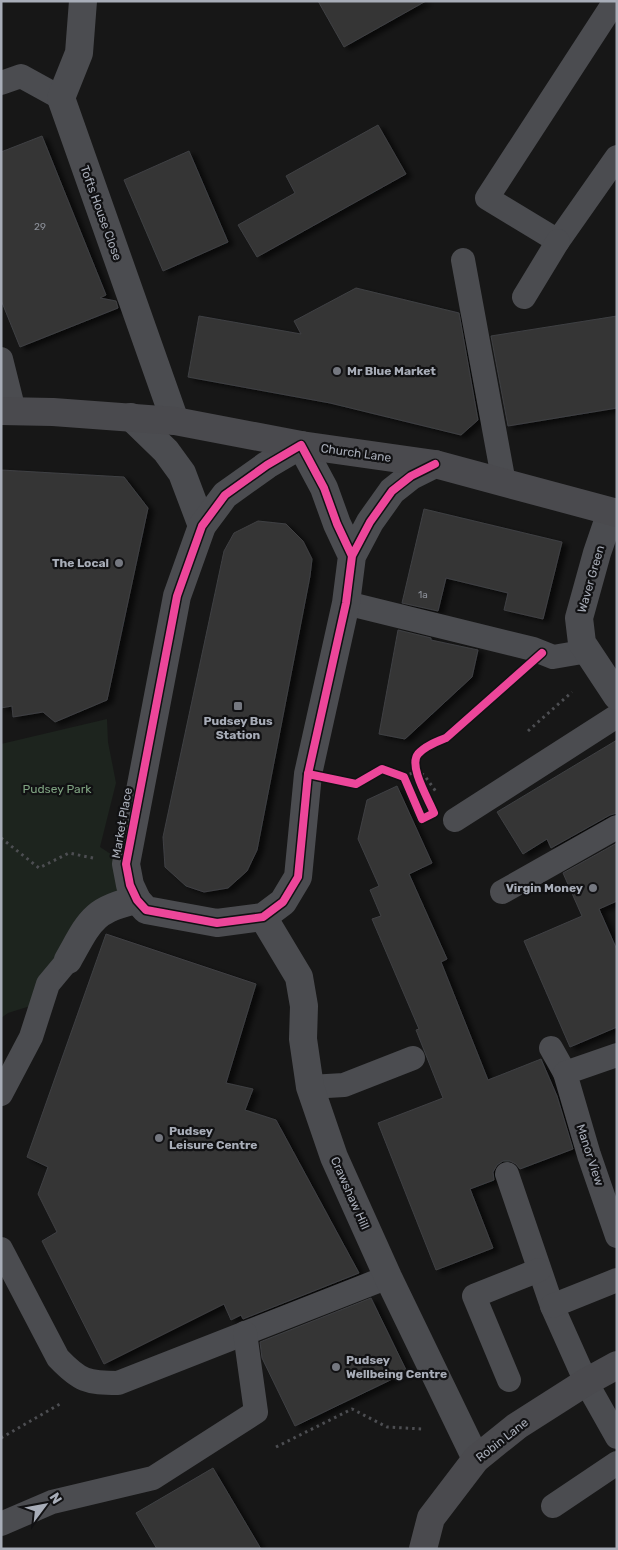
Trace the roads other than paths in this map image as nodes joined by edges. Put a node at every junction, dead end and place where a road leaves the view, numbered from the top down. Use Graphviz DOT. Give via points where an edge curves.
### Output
graph roads {
  1 [pos="83,1"];
  2 [pos="614,1"];
  3 [pos="1,83"];
  4 [pos="61,98"];
  5 [pos="617,157"];
  6 [pos="558,241"];
  7 [pos="464,260"];
  8 [pos="524,297"];
  9 [pos="1,359"];
  10 [pos="8,411"];
  11 [pos="131,417"];
  12 [pos="175,421"];
  13 [pos="301,445"];
  14 [pos="435,464"];
  15 [pos="504,483"];
  16 [pos="614,513"];
  17 [pos="202,526"];
  18 [pos="352,556"];
  19 [pos="346,603"];
  20 [pos="595,662"];
  21 [pos="617,696"];
  22 [pos="617,716"];
  23 [pos="456,820"];
  24 [pos="617,827"];
  25 [pos="502,892"];
  26 [pos="137,900"];
  27 [pos="263,917"];
  28 [pos="68,960"];
  29 [pos="551,1048"];
  30 [pos="617,1055"];
  31 [pos="413,1058"];
  32 [pos="565,1073"];
  33 [pos="310,1087"];
  34 [pos="1,1094"];
  35 [pos="507,1174"];
  36 [pos="617,1236"];
  37 [pos="1,1248"];
  38 [pos="540,1270"];
  39 [pos="388,1277"];
  40 [pos="617,1280"];
  41 [pos="552,1306"];
  42 [pos="245,1333"];
  43 [pos="617,1365"];
  44 [pos="509,1380"];
  45 [pos="586,1382"];
  46 [pos="617,1437"];
  47 [pos="476,1459"];
  48 [pos="617,1463"];
  49 [pos="553,1506"];
  50 [pos="1,1524"];
  51 [pos="423,1549"];
  1 -- 4 [label="street" via="79,53"];
  2 -- 6 [label="lane" via="487,198"];
  3 -- 4 [label="lane" via="21,76"];
  4 -- 12 [label="street, Tofts House Close"];
  5 -- 6 [label="lane"];
  6 -- 8 [label="lane"];
  7 -- 15 [label="lane"];
  9 -- 10 [label="lane"];
  10 -- 11 [label="main road, Church Lane"];
  11 -- 12 [label="main road, Church Lane"];
  11 -- 17 [label="street" via="166,451 182,473"];
  12 -- 13 [label="main road, Church Lane"];
  13 -- 14 [label="main road, Church Lane"];
  13 -- 17 [label="street, Market Place" via="225,495"];
  13 -- 18 [label="street" via="324,488"];
  14 -- 15 [label="main road, Church Lane"];
  14 -- 18 [label="street" via="411,476 392,491"];
  15 -- 16 [label="main road, Church Lane"];
  16 -- 20 [label="street, Waver Green" via="598,553 580,618 582,642"];
  17 -- 26 [label="street, Market Place" via="177,596 126,864 130,886"];
  18 -- 19 [label="street"];
  19 -- 20 [label="lane" via="533,649 553,657"];
  19 -- 27 [label="street" via="308,774 298,878 283,902"];
  20 -- 21 [label="street, Waver Green"];
  22 -- 23 [label="lane"];
  24 -- 25 [label="lane"];
  26 -- 27 [label="street" via="146,910 217,923"];
  26 -- 28 [label="street" via="102,912 90,923"];
  27 -- 33 [label="street, Crawshaw Hill" via="299,977"];
  28 -- 34 [label="lane" via="48,984 32,1037"];
  29 -- 32 [label="lane, Manor View"];
  30 -- 32 [label="lane"];
  31 -- 33 [label="lane" via="344,1085"];
  32 -- 36 [label="lane, Manor View"];
  33 -- 39 [label="street, Crawshaw Hill" via="334,1157"];
  35 -- 38 [label="lane"];
  37 -- 42 [label="lane" via="58,1358 85,1381 118,1383"];
  38 -- 41 [label="lane"];
  38 -- 44 [label="lane" via="474,1296"];
  39 -- 42 [label="lane"];
  39 -- 47 [label="street, Crawshaw Hill"];
  40 -- 41 [label="lane"];
  41 -- 45 [label="lane"];
  42 -- 50 [label="lane" via="256,1412 153,1478 52,1502"];
  43 -- 45 [label="main road, Robin Lane"];
  45 -- 46 [label="lane"];
  45 -- 47 [label="main road, Robin Lane" via="517,1426"];
  47 -- 51 [label="main road, Robin Lane" via="431,1518"];
  48 -- 49 [label="lane"];
}
